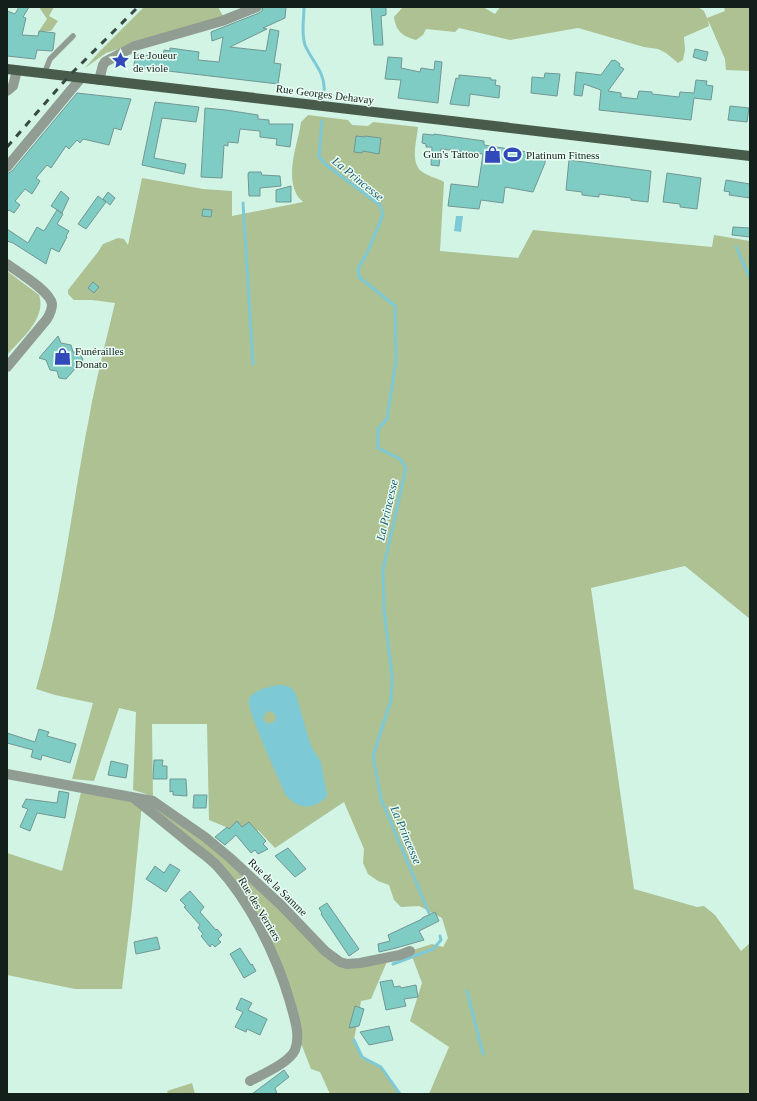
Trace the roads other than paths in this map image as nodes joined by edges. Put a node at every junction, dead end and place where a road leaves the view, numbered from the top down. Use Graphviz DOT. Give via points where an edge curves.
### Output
graph roads {
  1 [pos="257,7"];
  2 [pos="73,36"];
  3 [pos="12,69"];
  4 [pos="44,74"];
  5 [pos="81,78"];
  6 [pos="99,80"];
  7 [pos="7,91"];
  8 [pos="750,156"];
  9 [pos="7,167"];
  10 [pos="7,264"];
  11 [pos="7,366"];
  12 [pos="7,774"];
  13 [pos="135,799"];
  14 [pos="410,951"];
  15 [pos="250,1081"];
  1 -- 6 [label="street" via="222,21 135,46 105,62"];
  2 -- 4 [label="lane" via="50,59"];
  3 -- 4 [label="main road, Rue Georges Dehavay"];
  3 -- 7 [label="street" via="13,86"];
  4 -- 5 [label="main road, Rue Georges Dehavay"];
  5 -- 6 [label="main road, Rue Georges Dehavay"];
  5 -- 9 [label="street"];
  6 -- 8 [label="main road, Rue Georges Dehavay"];
  10 -- 11 [label="street" via="46,293 52,305 47,318"];
  12 -- 13 [label="street, Rue des Verriers"];
  13 -- 14 [label="street, Rue de la Samme" via="153,802 205,837 280,905 325,951 340,962 360,963"];
  13 -- 15 [label="street, Rue des Verriers" via="217,866 237,890 269,946 284,980 297,1033 297,1043 287,1059"];
}
